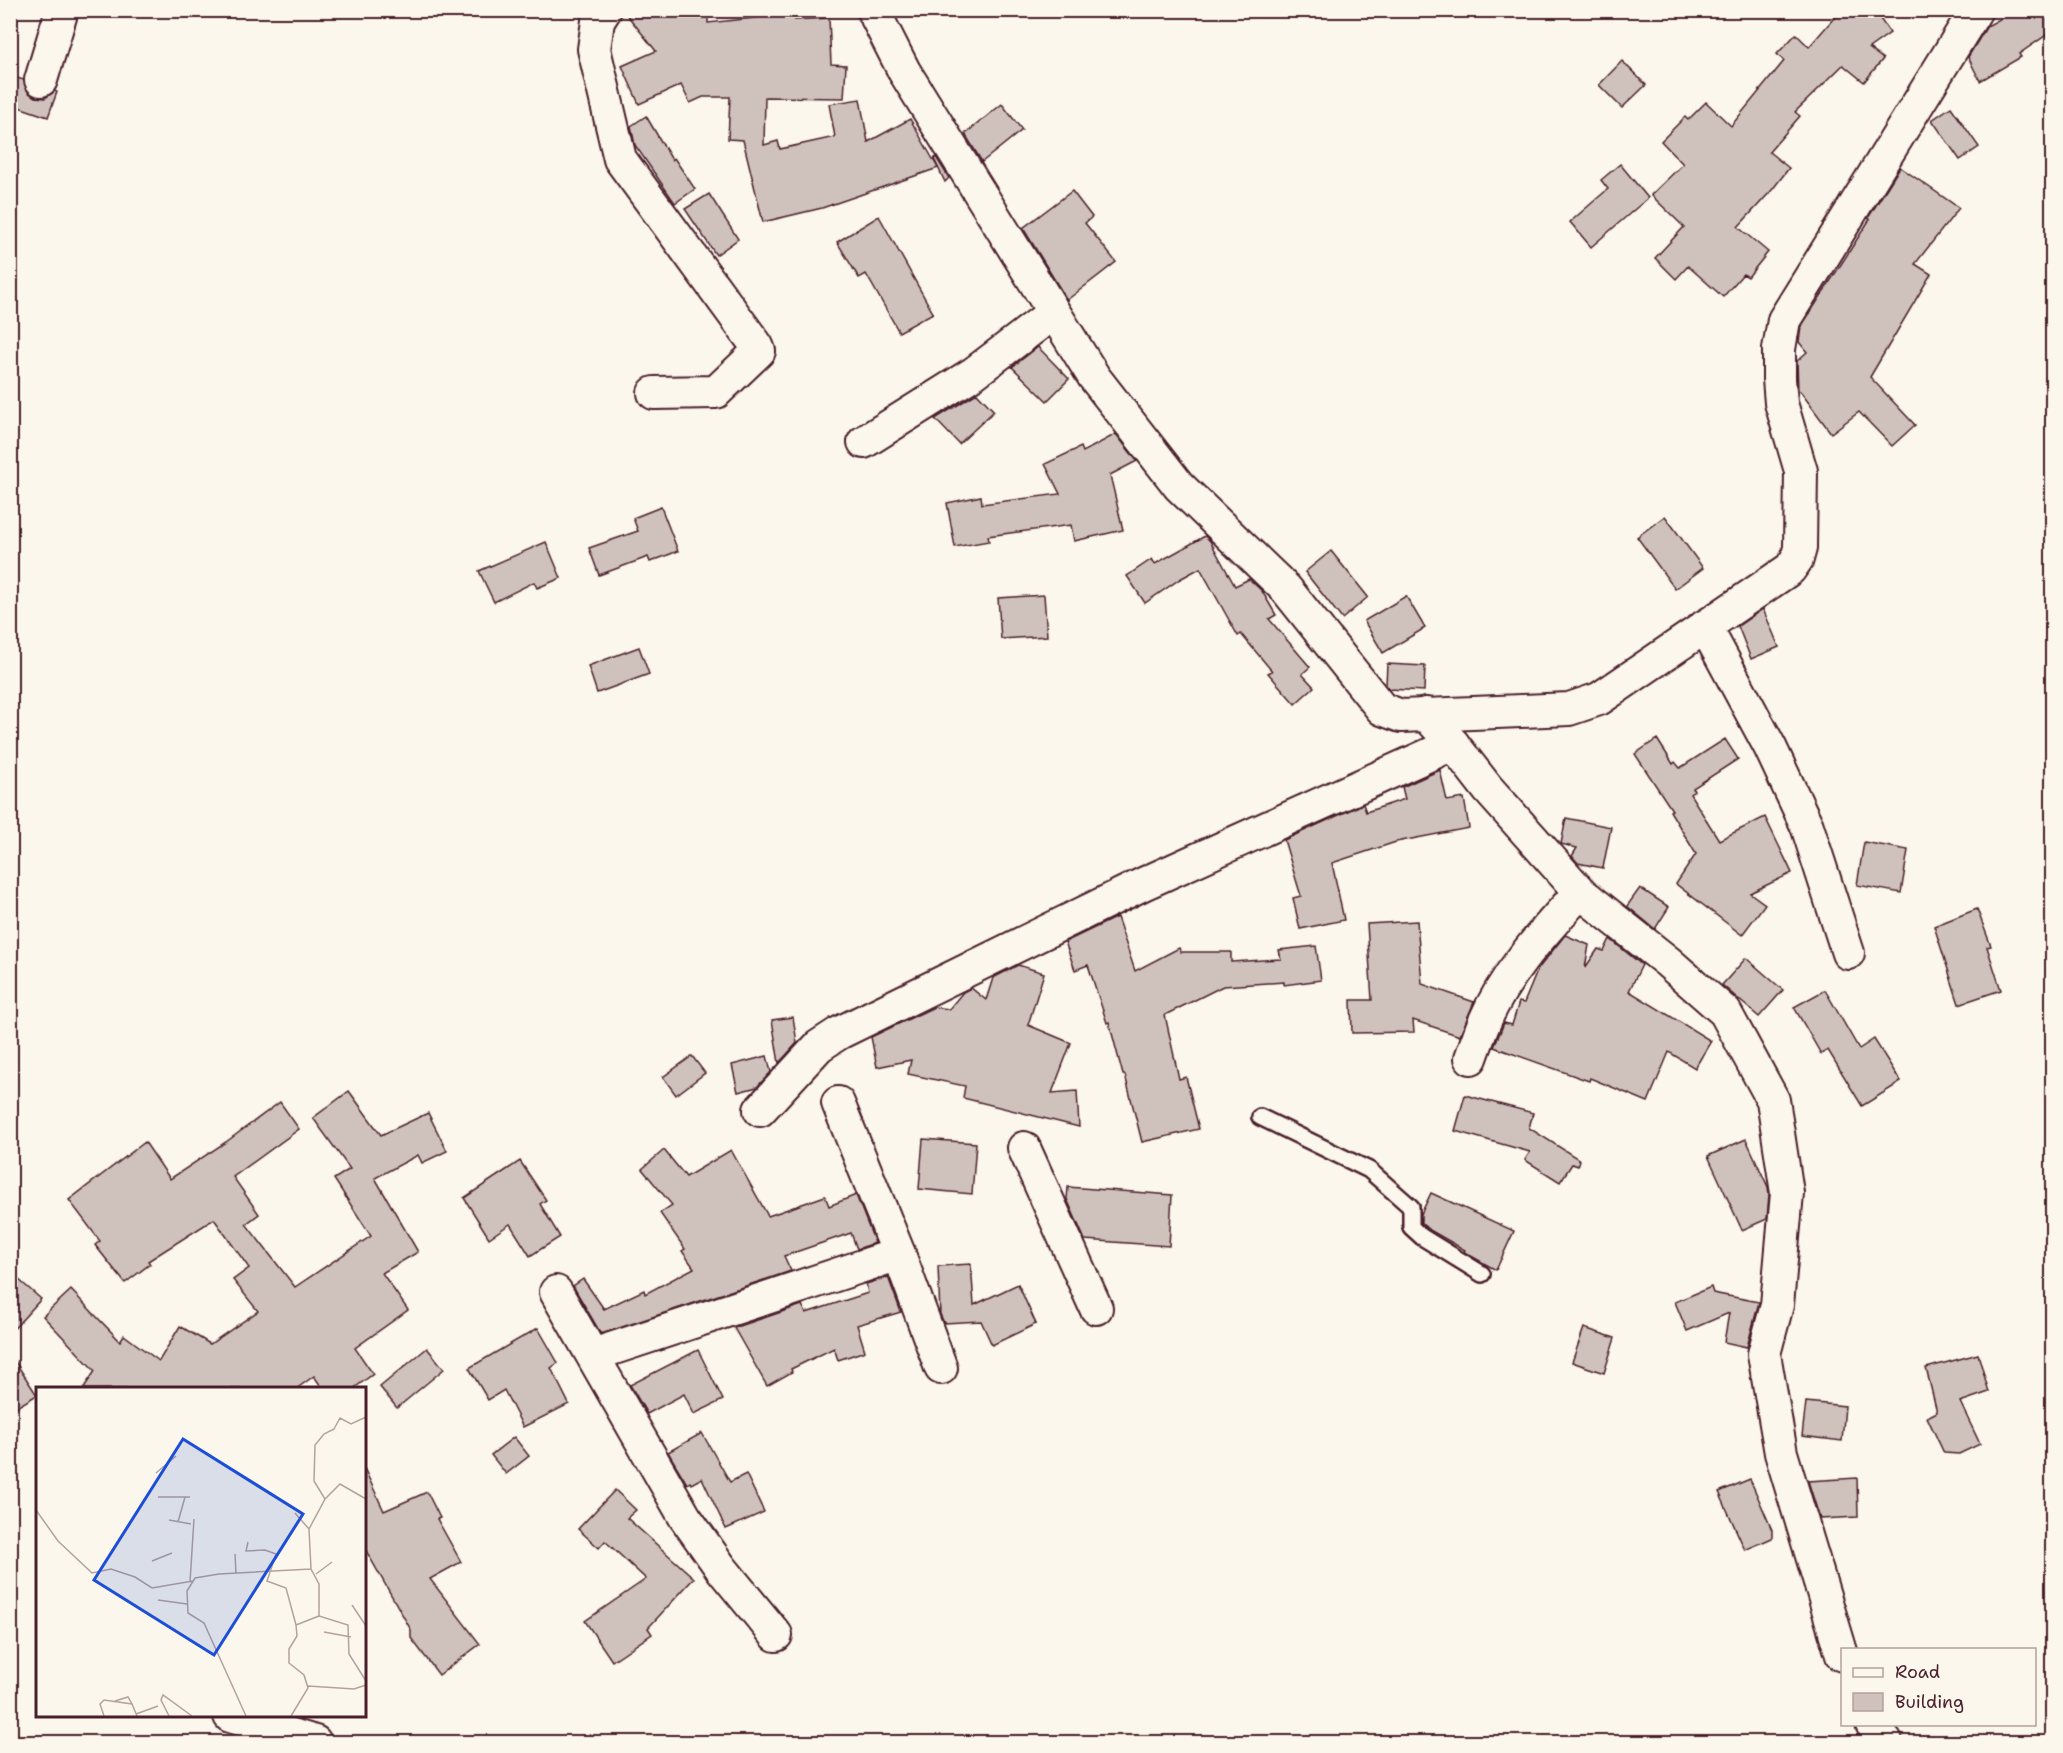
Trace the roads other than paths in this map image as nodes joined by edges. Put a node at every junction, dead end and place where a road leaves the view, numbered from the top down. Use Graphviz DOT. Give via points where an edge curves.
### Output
graph roads {
  1 [pos="62,10"];
  2 [pos="605,10"];
  3 [pos="873,10"];
  4 [pos="1976,10"];
  5 [pos="41,80"];
  6 [pos="1053,313"];
  7 [pos="654,393"];
  8 [pos="864,442"];
  9 [pos="1705,626"];
  10 [pos="1426,714"];
  11 [pos="1454,744"];
  12 [pos="1580,892"];
  13 [pos="1848,953"];
  14 [pos="1471,1058"];
  15 [pos="838,1102"];
  16 [pos="759,1110"];
  17 [pos="1260,1116"];
  18 [pos="1024,1148"];
  19 [pos="899,1254"];
  20 [pos="1482,1274"];
  21 [pos="556,1292"];
  22 [pos="1096,1308"];
  23 [pos="593,1354"];
  24 [pos="941,1368"];
  25 [pos="776,1635"];
  26 [pos="1841,1652"];
  27 [pos="233,1717"];
  28 [pos="1873,1726"];
  29 [pos="315,1743"];
  30 [pos="1886,1743"];
  1 -- 5 [label="street"];
  2 -- 7 [label="street" via="598,21 594,49 620,159 759,351 716,392"];
  3 -- 6 [label="street" via="904,71"];
  4 -- 9 [label="street" via="1784,320 1779,349 1781,403 1801,471 1797,559 1790,570"];
  6 -- 8 [label="street" via="974,373"];
  6 -- 10 [label="street" via="1094,377 1179,486 1286,589 1382,709 1401,716"];
  9 -- 10 [label="street" via="1599,699 1569,709"];
  9 -- 13 [label="street" via="1807,826"];
  10 -- 11 [label="street"];
  11 -- 12 [label="street" via="1488,789"];
  11 -- 16 [label="street" via="1143,884 839,1034 819,1046"];
  12 -- 14 [label="street" via="1510,977 1484,1022"];
  12 -- 26 [label="street" via="1725,1012 1773,1100 1787,1193 1777,1305 1764,1354 1781,1453"];
  15 -- 19 [label="street"];
  17 -- 20 [label="lane" via="1369,1170 1411,1208 1411,1227 1416,1232"];
  18 -- 22 [label="street"];
  19 -- 23 [label="street"];
  19 -- 24 [label="street"];
  21 -- 23 [label="street"];
  23 -- 25 [label="street" via="685,1517"];
  27 -- 29 [label="street"];
  28 -- 30 [label="street"];
}
